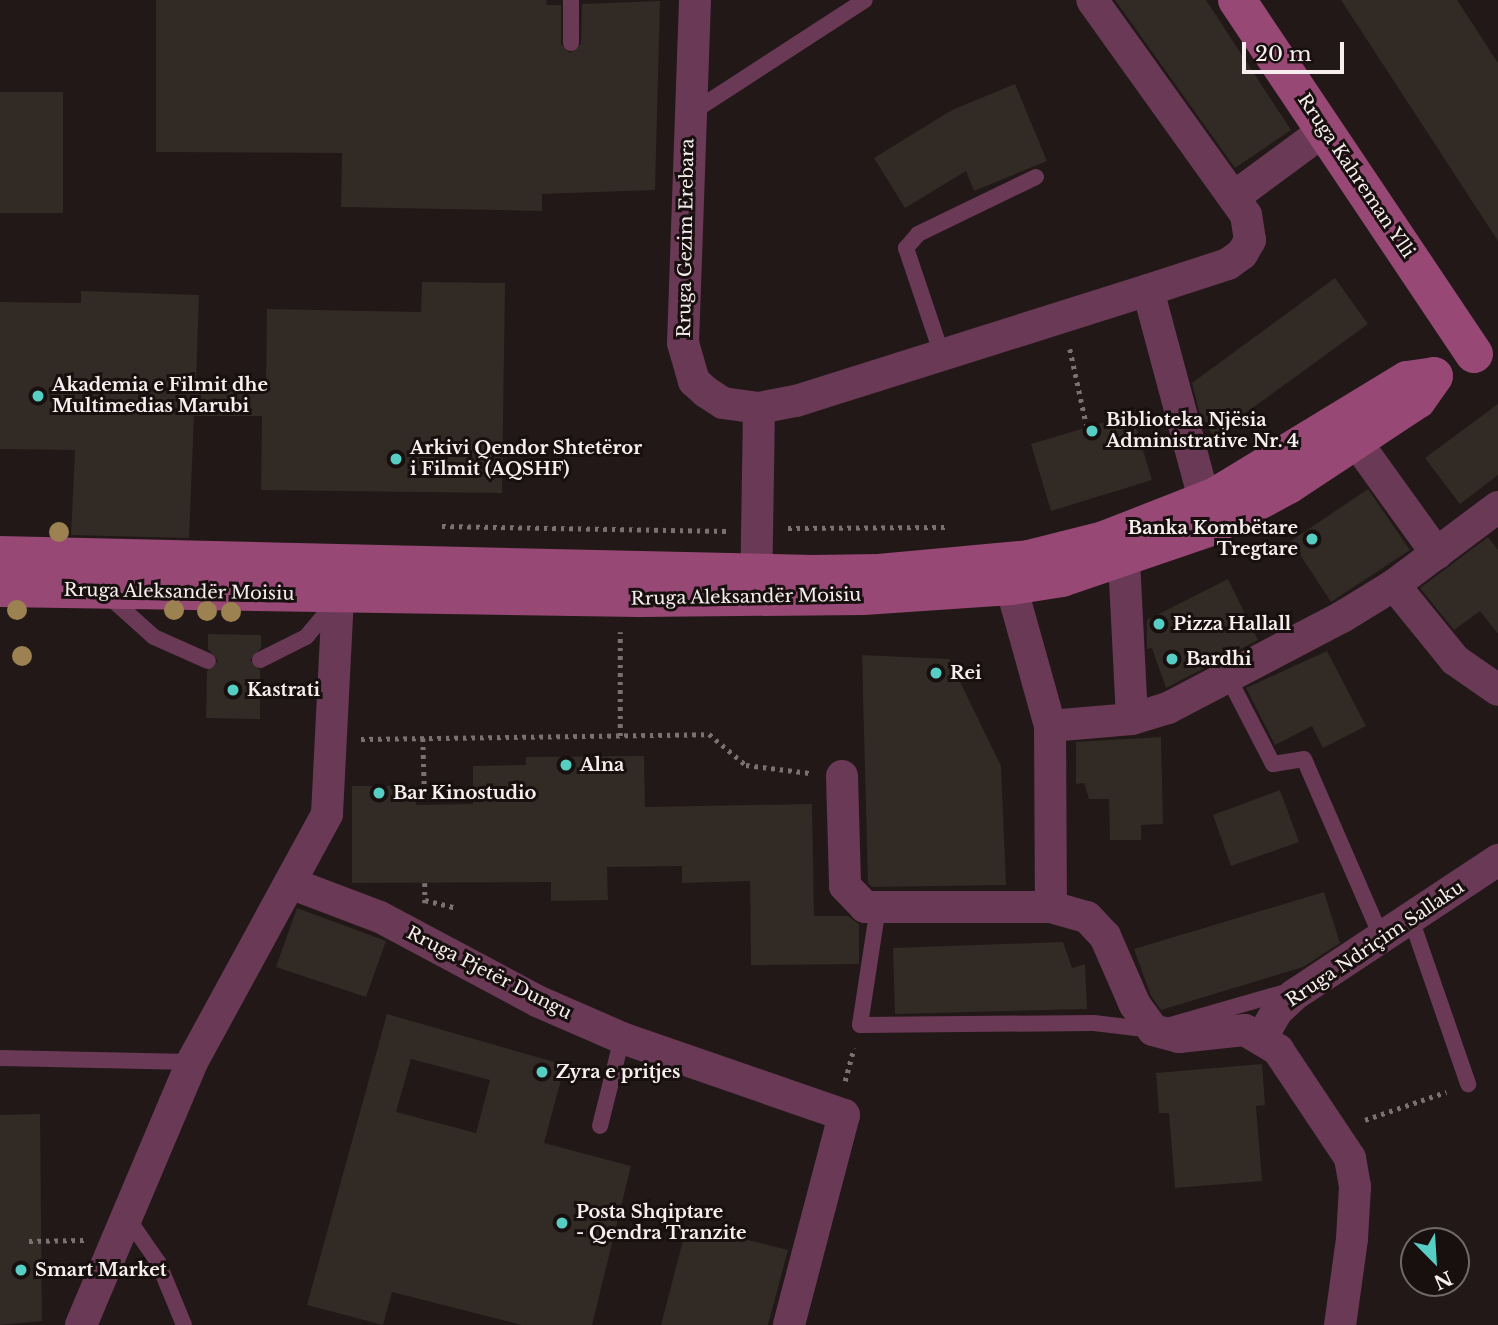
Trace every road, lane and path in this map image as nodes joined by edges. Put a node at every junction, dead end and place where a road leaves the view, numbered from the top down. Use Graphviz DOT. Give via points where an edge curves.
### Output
graph roads {
  1 [pos="571,0"];
  2 [pos="695,0"];
  3 [pos="865,0"];
  4 [pos="1092,0"];
  5 [pos="1237,0"];
  6 [pos="571,43"];
  7 [pos="689,115"];
  8 [pos="1325,130"];
  9 [pos="1036,177"];
  10 [pos="1234,197"];
  11 [pos="1148,290"];
  12 [pos="1062,317"];
  13 [pos="1486,346"];
  14 [pos="942,355"];
  15 [pos="1434,376"];
  16 [pos="759,408"];
  17 [pos="1087,427"];
  18 [pos="1356,440"];
  19 [pos="1498,507"];
  20 [pos="1208,514"];
  21 [pos="438,526"];
  22 [pos="951,527"];
  23 [pos="757,531"];
  24 [pos="1437,554"];
  25 [pos="0,555"];
  26 [pos="1124,560"];
  27 [pos="756,585"];
  28 [pos="1011,586"];
  29 [pos="1394,586"];
  30 [pos="0,588"];
  31 [pos="102,589"];
  32 [pos="338,595"];
  33 [pos="620,624"];
  34 [pos="260,660"];
  35 [pos="208,661"];
  36 [pos="1228,677"];
  37 [pos="1498,690"];
  38 [pos="1132,719"];
  39 [pos="1050,726"];
  40 [pos="620,736"];
  41 [pos="424,738"];
  42 [pos="332,739"];
  43 [pos="842,776"];
  44 [pos="425,805"];
  45 [pos="1498,860"];
  46 [pos="290,883"];
  47 [pos="425,883"];
  48 [pos="425,900"];
  49 [pos="878,907"];
  50 [pos="1051,907"];
  51 [pos="457,908"];
  52 [pos="426,910"];
  53 [pos="1411,919"];
  54 [pos="1382,938"];
  55 [pos="1309,986"];
  56 [pos="860,1025"];
  57 [pos="1153,1030"];
  58 [pos="1262,1037"];
  59 [pos="622,1038"];
  60 [pos="0,1058"];
  61 [pos="192,1062"];
  62 [pos="1468,1084"];
  63 [pos="837,1112"];
  64 [pos="600,1126"];
  65 [pos="1335,1131"];
  66 [pos="125,1213"];
  67 [pos="69,1240"];
  68 [pos="29,1241"];
  69 [pos="81,1325"];
  70 [pos="184,1325"];
  71 [pos="789,1325"];
  72 [pos="1340,1325"];
  1 -- 6 [label="lane"];
  2 -- 7 [label="street, Rruga Gezim Erebara"];
  3 -- 7 [label="lane"];
  4 -- 10 [label="street"];
  5 -- 8 [label="main road, Rruga Kahreman Ylli"];
  7 -- 16 [label="street, Rruga Gezim Erebara" via="686,363 694,381 723,403"];
  8 -- 10 [label="street"];
  8 -- 13 [label="main road, Rruga Kahreman Ylli"];
  9 -- 14 [label="lane" via="918,234 906,247"];
  10 -- 11 [label="street, Rruga Gezim Erebara" via="1250,225 1250,240 1242,254 1228,264"];
  11 -- 12 [label="street, Rruga Gezim Erebara"];
  11 -- 20 [label="street"];
  12 -- 14 [label="street, Rruga Gezim Erebara"];
  12 -- 17 [label="path"];
  13 -- 15 [label="main road, Rruga Aleksandër Moisiu"];
  14 -- 16 [label="street, Rruga Gezim Erebara" via="796,401"];
  15 -- 18 [label="main road, Rruga Aleksandër Moisiu" via="1417,400"];
  15 -- 20 [label="main road, Rruga Aleksandër Moisiu" via="1407,380 1282,459"];
  16 -- 23 [label="street"];
  18 -- 20 [label="main road, Rruga Aleksandër Moisiu"];
  18 -- 24 [label="street"];
  19 -- 24 [label="street"];
  20 -- 26 [label="main road, Rruga Aleksandër Moisiu"];
  20 -- 27 [label="main road, Rruga Aleksandër Moisiu" via="1029,559"];
  21 -- 23 [label="path"];
  22 -- 23 [label="path" via="821,524"];
  23 -- 27 [label="street"];
  24 -- 29 [label="street"];
  25 -- 27 [label="main road, Rruga Aleksandër Moisiu"];
  26 -- 28 [label="main road, Rruga Aleksandër Moisiu" via="1062,578"];
  26 -- 38 [label="street"];
  27 -- 28 [label="main road, Rruga Aleksandër Moisiu"];
  27 -- 32 [label="main road, Rruga Aleksandër Moisiu"];
  28 -- 39 [label="street"];
  29 -- 36 [label="street"];
  29 -- 37 [label="street" via="1455,660"];
  30 -- 31 [label="main road, Rruga Aleksandër Moisiu"];
  31 -- 32 [label="main road, Rruga Aleksandër Moisiu"];
  31 -- 35 [label="lane" via="120,611 154,637"];
  32 -- 34 [label="lane" via="306,637"];
  32 -- 42 [label="street"];
  33 -- 40 [label="path"];
  36 -- 38 [label="street" via="1168,708"];
  36 -- 54 [label="lane" via="1273,764 1304,759"];
  38 -- 39 [label="street"];
  39 -- 50 [label="street"];
  40 -- 41 [label="path"];
  40 -- 43 [label="path" via="709,734 746,765"];
  41 -- 42 [label="path"];
  41 -- 44 [label="path"];
  42 -- 46 [label="street" via="327,814"];
  43 -- 49 [label="street" via="845,886 864,907"];
  45 -- 53 [label="street, Rruga Ndriçim Sallaku"];
  46 -- 59 [label="street, Rruga Pjetër Dungu" via="380,917 537,1001"];
  46 -- 61 [label="street"];
  47 -- 48 [label="path"];
  48 -- 51 [label="path"];
  48 -- 52 [label="path"];
  49 -- 50 [label="street"];
  49 -- 56 [label="lane"];
  50 -- 57 [label="street" via="1087,917 1105,936 1135,1005"];
  53 -- 54 [label="street, Rruga Ndriçim Sallaku"];
  53 -- 62 [label="lane"];
  54 -- 55 [label="street, Rruga Ndriçim Sallaku"];
  55 -- 57 [label="lane"];
  55 -- 58 [label="street, Rruga Ndriçim Sallaku" via="1277,1011"];
  56 -- 57 [label="lane" via="1094,1023"];
  56 -- 63 [label="path"];
  57 -- 58 [label="street" via="1179,1037 1245,1030"];
  58 -- 65 [label="street" via="1278,1051"];
  59 -- 63 [label="street, Rruga Pjetër Dungu"];
  59 -- 64 [label="lane"];
  60 -- 61 [label="lane"];
  61 -- 66 [label="street"];
  62 -- 65 [label="path"];
  63 -- 71 [label="street" via="844,1115"];
  65 -- 72 [label="street" via="1350,1158 1355,1187"];
  66 -- 69 [label="street"];
  66 -- 70 [label="lane" via="158,1262"];
  67 -- 68 [label="path"];
}
